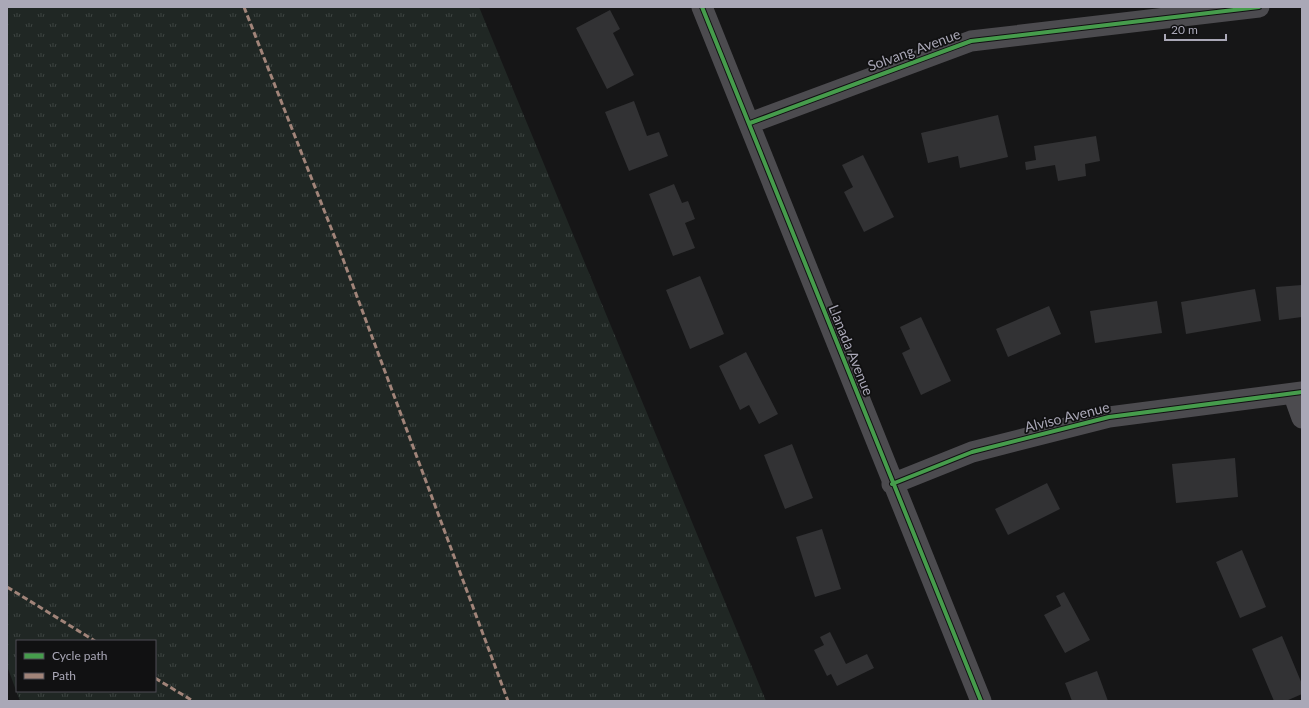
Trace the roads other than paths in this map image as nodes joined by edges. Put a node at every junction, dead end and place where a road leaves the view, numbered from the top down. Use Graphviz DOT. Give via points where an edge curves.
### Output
graph roads {
  1 [pos="702,7"];
  2 [pos="1260,7"];
  3 [pos="750,123"];
  4 [pos="1298,393"];
  5 [pos="1302,418"];
  6 [pos="892,484"];
  7 [pos="981,701"];
  1 -- 3 [label="street, Llanada Avenue"];
  2 -- 3 [label="street, Solvang Avenue" via="971,41"];
  3 -- 6 [label="street, Llanada Avenue"];
  4 -- 5 [label="street"];
  4 -- 6 [label="street, Alviso Avenue" via="1109,417 972,452"];
  6 -- 7 [label="street, Llanada Avenue"];
}
